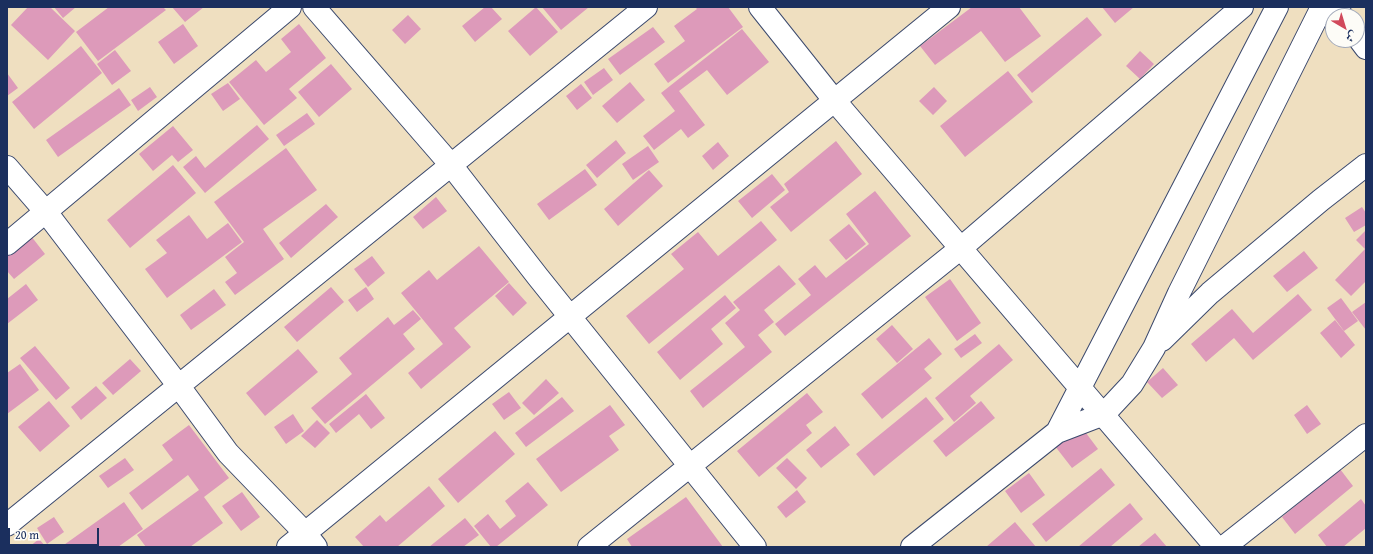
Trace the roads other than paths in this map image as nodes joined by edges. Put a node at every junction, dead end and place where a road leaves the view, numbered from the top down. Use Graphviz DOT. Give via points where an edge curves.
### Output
graph roads {
  1 [pos="290,7"];
  2 [pos="314,7"];
  3 [pos="646,7"];
  4 [pos="760,7"];
  5 [pos="949,7"];
  6 [pos="1242,7"];
  7 [pos="1277,7"];
  8 [pos="1322,7"];
  9 [pos="834,100"];
  10 [pos="451,165"];
  11 [pos="1366,165"];
  12 [pos="7,166"];
  13 [pos="46,212"];
  14 [pos="7,244"];
  15 [pos="961,248"];
  16 [pos="570,317"];
  17 [pos="1154,348"];
  18 [pos="178,385"];
  19 [pos="1080,387"];
  20 [pos="1104,414"];
  21 [pos="1057,432"];
  22 [pos="1366,435"];
  23 [pos="689,466"];
  24 [pos="7,525"];
  25 [pos="310,540"];
  26 [pos="288,547"];
  27 [pos="589,547"];
  28 [pos="754,547"];
  29 [pos="912,547"];
  30 [pos="1216,547"];
  31 [pos="1224,547"];
  1 -- 13 [label="street"];
  2 -- 10 [label="street"];
  3 -- 10 [label="street"];
  4 -- 9 [label="street"];
  5 -- 9 [label="street"];
  6 -- 15 [label="street"];
  7 -- 19 [label="street"];
  8 -- 17 [label="street"];
  9 -- 15 [label="street"];
  9 -- 16 [label="street"];
  10 -- 16 [label="street"];
  10 -- 18 [label="street"];
  11 -- 17 [label="street" via="1210,293"];
  12 -- 13 [label="street"];
  13 -- 14 [label="street"];
  13 -- 18 [label="street"];
  15 -- 19 [label="street"];
  15 -- 23 [label="street"];
  16 -- 23 [label="street"];
  16 -- 25 [label="street"];
  17 -- 20 [label="street" via="1132,384"];
  18 -- 24 [label="street"];
  18 -- 25 [label="street" via="228,453"];
  19 -- 20 [label="street"];
  19 -- 21 [label="street"];
  20 -- 21 [label="street"];
  20 -- 30 [label="street"];
  21 -- 29 [label="street"];
  22 -- 31 [label="street"];
  23 -- 27 [label="street"];
  23 -- 28 [label="street"];
  25 -- 26 [label="street"];
}
